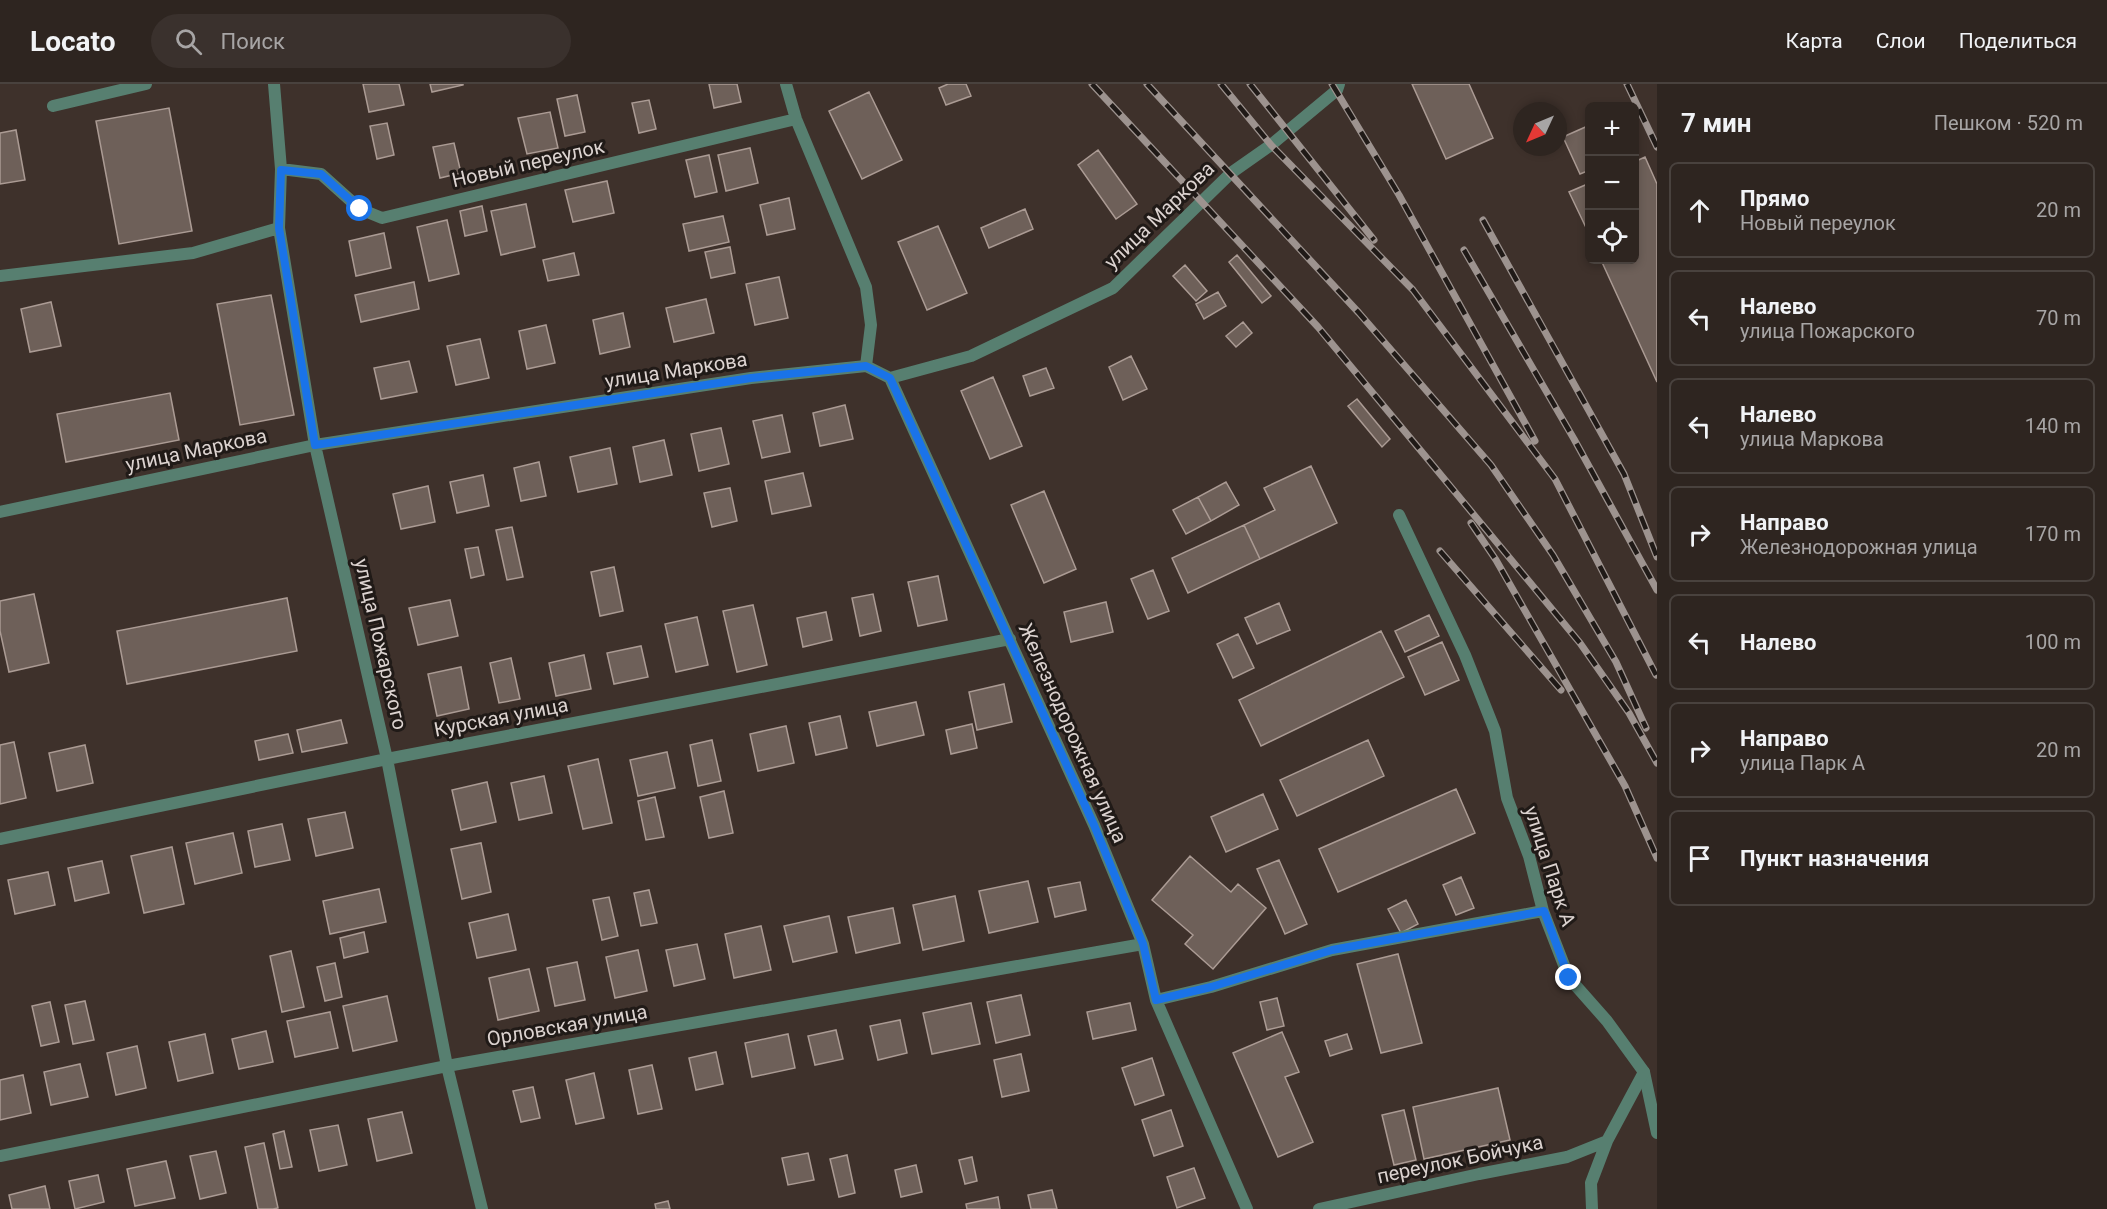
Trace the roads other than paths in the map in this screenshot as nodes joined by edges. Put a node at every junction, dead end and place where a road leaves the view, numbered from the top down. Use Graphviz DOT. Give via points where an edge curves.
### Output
graph roads {
  1 [pos="146,84"];
  2 [pos="274,84"];
  3 [pos="786,84"];
  4 [pos="1339,84"];
  5 [pos="53,106"];
  6 [pos="796,119"];
  7 [pos="281,170"];
  8 [pos="279,228"];
  9 [pos="0,276"];
  10 [pos="866,366"];
  11 [pos="890,378"];
  12 [pos="315,445"];
  13 [pos="0,512"];
  14 [pos="1399,515"];
  15 [pos="1010,639"];
  16 [pos="387,759"];
  17 [pos="0,839"];
  18 [pos="1544,911"];
  19 [pos="1143,944"];
  20 [pos="1156,1000"];
  21 [pos="447,1066"];
  22 [pos="1644,1072"];
  23 [pos="1657,1133"];
  24 [pos="1607,1141"];
  25 [pos="0,1156"];
  26 [pos="482,1209"];
  27 [pos="1247,1209"];
  28 [pos="1319,1209"];
  29 [pos="1592,1209"];
  1 -- 5 [label="street"];
  2 -- 7 [label="street, улица Пожарского"];
  3 -- 6 [label="street"];
  4 -- 11 [label="street, улица Маркова" via="1337,90 1271,145 1230,173 1113,288 971,356"];
  6 -- 7 [label="street, Новый переулок" via="382,218 360,209 321,174"];
  6 -- 10 [label="street" via="866,287 871,325"];
  7 -- 8 [label="street, улица Пожарского"];
  8 -- 9 [label="street" via="194,254"];
  8 -- 12 [label="street, улица Пожарского"];
  10 -- 11 [label="street"];
  10 -- 12 [label="street, улица Маркова" via="751,378"];
  11 -- 15 [label="street, Железнодорожная улица"];
  12 -- 13 [label="street, улица Маркова"];
  12 -- 16 [label="street, улица Пожарского"];
  14 -- 18 [label="street, улица Парк А" via="1465,655 1495,731 1507,798"];
  15 -- 16 [label="street, Курская улица"];
  15 -- 19 [label="street, Железнодорожная улица"];
  16 -- 17 [label="street, Курская улица"];
  16 -- 21 [label="street, улица Пожарского"];
  18 -- 20 [label="street" via="1332,950"];
  18 -- 22 [label="street, улица Парк А" via="1569,978"];
  19 -- 20 [label="street, Железнодорожная улица"];
  19 -- 21 [label="street, Орловская улица"];
  20 -- 27 [label="street, Железнодорожная улица"];
  21 -- 25 [label="street, Орловская улица"];
  21 -- 26 [label="street, улица Пожарского"];
  22 -- 23 [label="street"];
  22 -- 24 [label="street"];
  24 -- 28 [label="street, переулок Бойчука" via="1567,1157"];
  24 -- 29 [label="street" via="1591,1184"];
}
